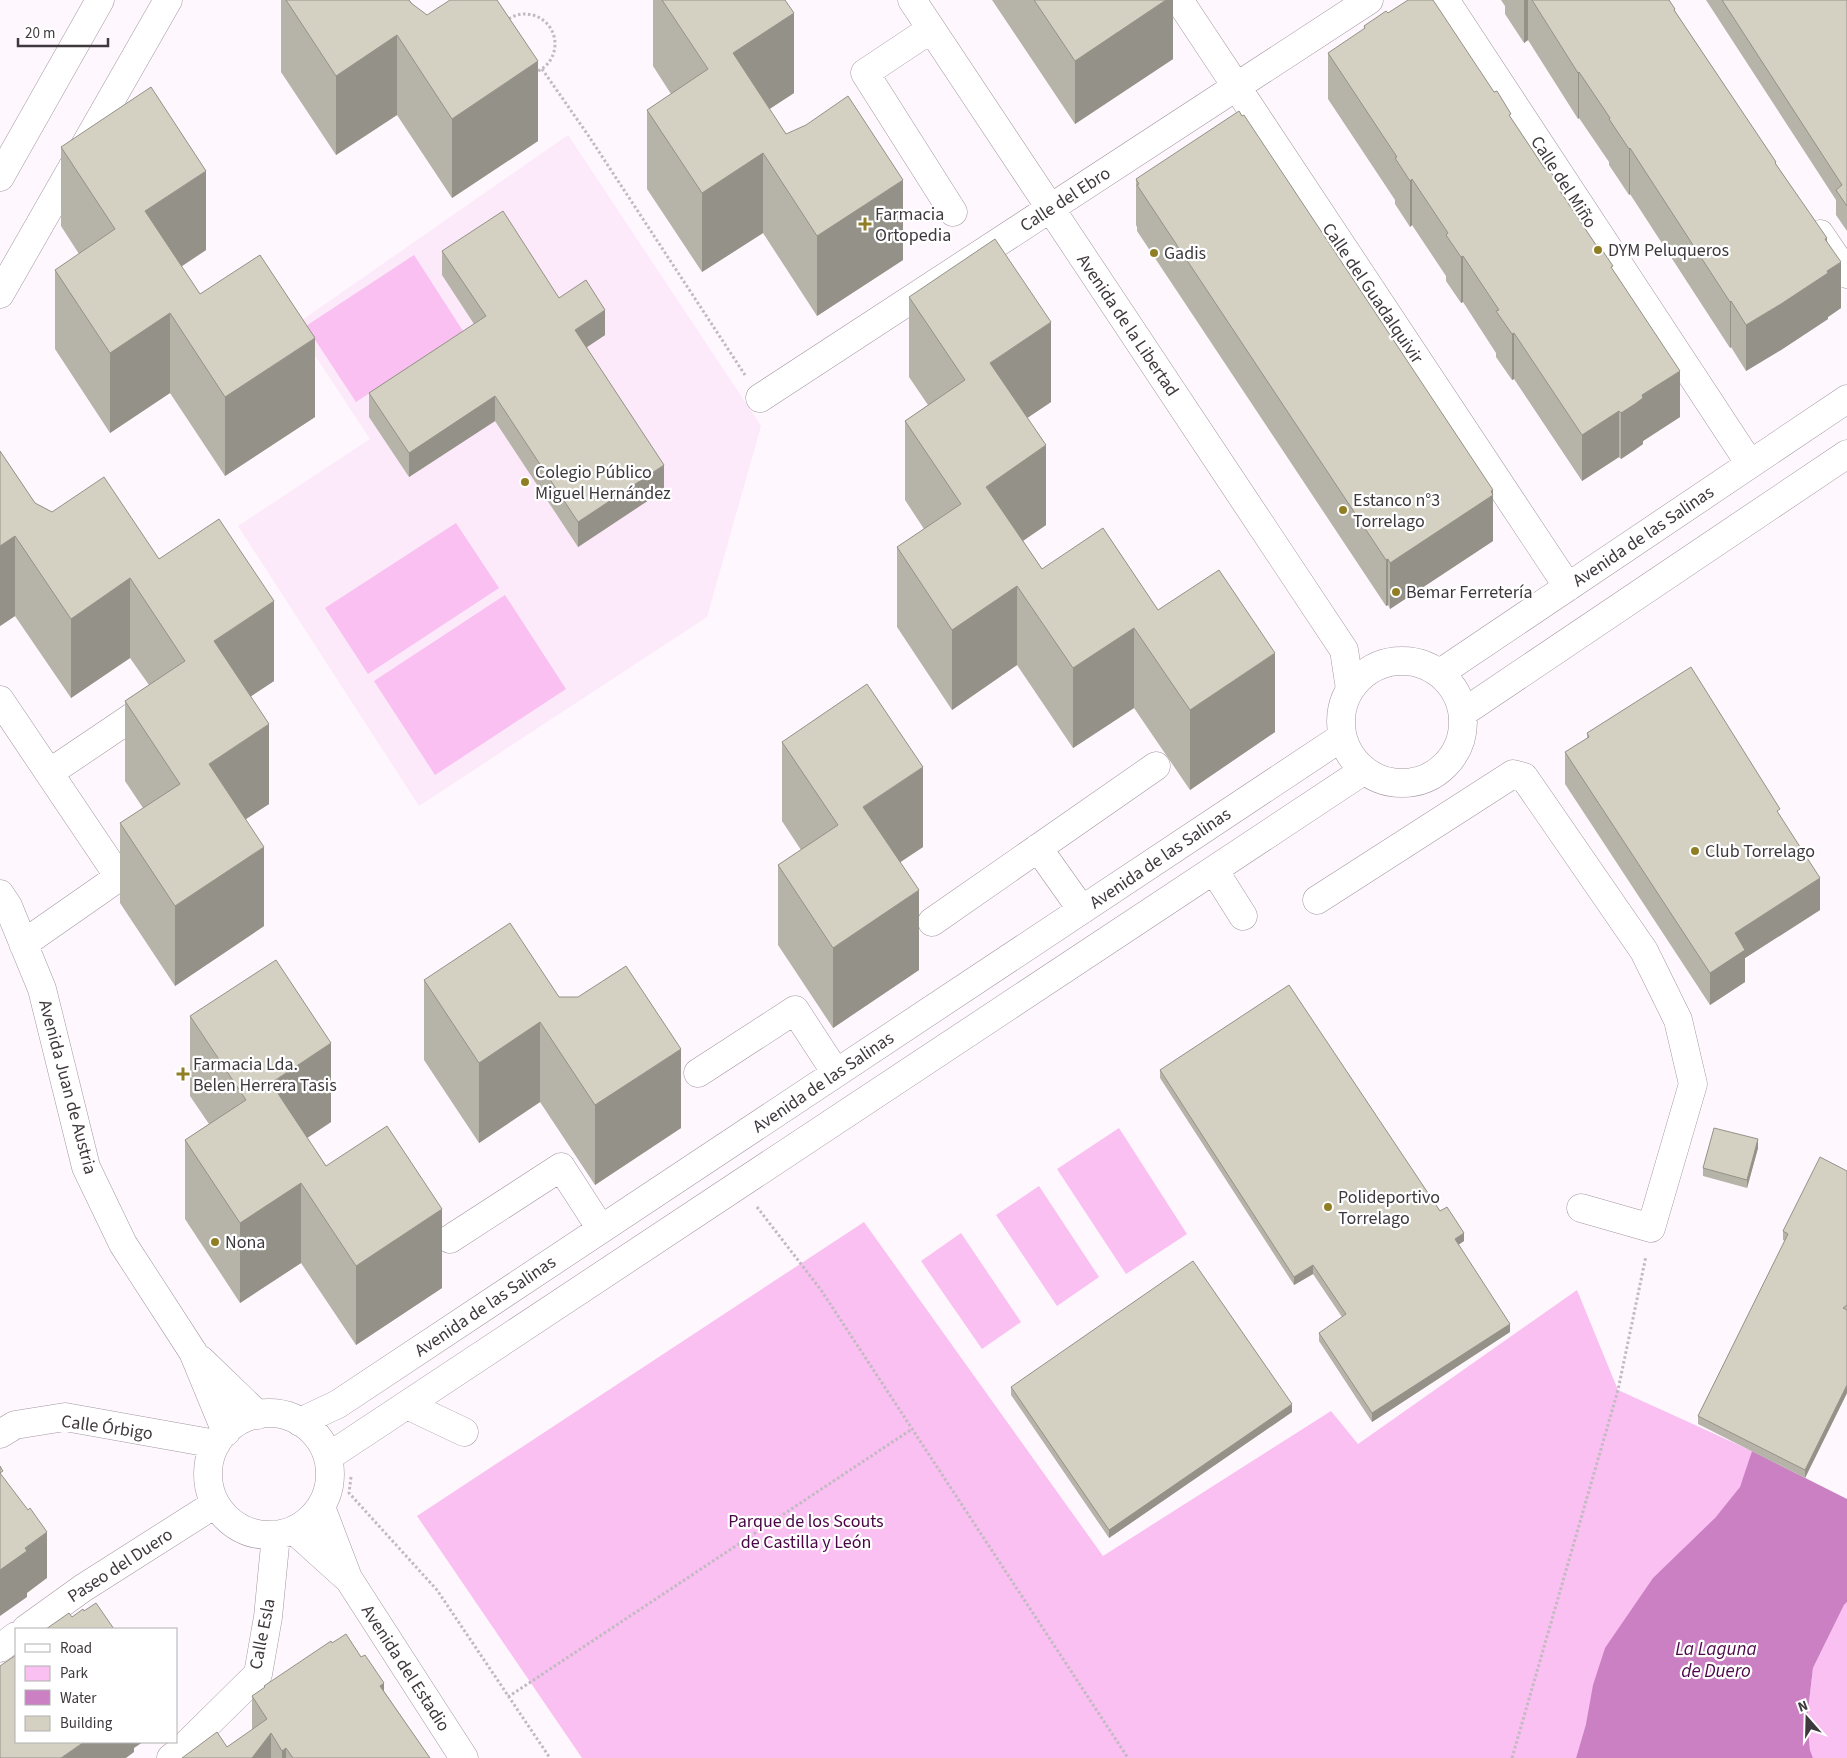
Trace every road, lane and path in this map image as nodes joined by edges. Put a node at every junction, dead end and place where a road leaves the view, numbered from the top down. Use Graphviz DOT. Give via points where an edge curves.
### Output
graph roads {
  1 [pos="100,0"];
  2 [pos="168,0"];
  3 [pos="912,0"];
  4 [pos="1179,0"];
  5 [pos="1369,0"];
  6 [pos="1445,0"];
  7 [pos="504,13"];
  8 [pos="508,20"];
  9 [pos="931,30"];
  10 [pos="542,69"];
  11 [pos="1236,87"];
  12 [pos="0,177"];
  13 [pos="1050,208"];
  14 [pos="953,212"];
  15 [pos="1809,216"];
  16 [pos="1847,274"];
  17 [pos="0,294"];
  18 [pos="760,398"];
  19 [pos="1847,400"];
  20 [pos="1847,454"];
  21 [pos="1750,464"];
  22 [pos="1568,586"];
  23 [pos="1344,650"];
  24 [pos="1380,665"];
  25 [pos="1440,673"];
  26 [pos="1350,689"];
  27 [pos="0,700"];
  28 [pos="1464,712"];
  29 [pos="135,715"];
  30 [pos="1342,737"];
  31 [pos="1156,766"];
  32 [pos="1364,771"];
  33 [pos="49,773"];
  34 [pos="1444,785"];
  35 [pos="1038,848"];
  36 [pos="1214,870"];
  37 [pos="0,894"];
  38 [pos="1317,900"];
  39 [pos="1082,910"];
  40 [pos="1243,916"];
  41 [pos="932,922"];
  42 [pos="24,944"];
  43 [pos="698,1073"];
  44 [pos="836,1073"];
  45 [pos="738,1185"];
  46 [pos="1581,1208"];
  47 [pos="1651,1228"];
  48 [pos="601,1229"];
  49 [pos="450,1239"];
  50 [pos="193,1352"];
  51 [pos="407,1405"];
  52 [pos="258,1415"];
  53 [pos="300,1422"];
  54 [pos="5,1425"];
  55 [pos="912,1429"];
  56 [pos="464,1432"];
  57 [pos="221,1438"];
  58 [pos="328,1457"];
  59 [pos="351,1476"];
  60 [pos="215,1504"];
  61 [pos="321,1507"];
  62 [pos="285,1532"];
  63 [pos="348,1578"];
  64 [pos="27,1628"];
  65 [pos="15,1637"];
  66 [pos="0,1648"];
  67 [pos="508,1697"];
  68 [pos="171,1758"];
  69 [pos="464,1758"];
  70 [pos="550,1758"];
  71 [pos="1128,1758"];
  72 [pos="1512,1758"];
  1 -- 12 [label="street"];
  2 -- 17 [label="street"];
  3 -- 9 [label="street, Avenida de la Libertad"];
  4 -- 11 [label="street, Calle del Guadalquivir"];
  5 -- 11 [label="street, Calle del Ebro"];
  6 -- 21 [label="street, Calle del Miño"];
  7 -- 8 [label="path"];
  8 -- 10 [label="path" via="501,27 496,47 504,65 522,74"];
  8 -- 10 [label="path" via="517,16 535,16 550,27 555,45 549,63"];
  9 -- 13 [label="street, Avenida de la Libertad"];
  9 -- 14 [label="street" via="865,73"];
  10 -- 18 [label="path"];
  11 -- 13 [label="street, Calle del Ebro"];
  11 -- 22 [label="street, Calle del Guadalquivir"];
  13 -- 18 [label="street, Calle del Ebro"];
  13 -- 23 [label="street, Avenida de la Libertad"];
  15 -- 16 [label="street"];
  19 -- 21 [label="street, Avenida de las Salinas"];
  20 -- 28 [label="street"];
  21 -- 22 [label="street, Avenida de las Salinas"];
  22 -- 25 [label="street, Avenida de las Salinas"];
  23 -- 24 [label="street"];
  23 -- 26 [label="street, Avenida de la Libertad"];
  24 -- 25 [label="street" via="1398,660 1414,662"];
  24 -- 26 [label="street"];
  25 -- 28 [label="street" via="1458,695"];
  26 -- 30 [label="street" via="1343,707"];
  27 -- 33 [label="street"];
  28 -- 34 [label="street" via="1460,743"];
  29 -- 33 [label="street"];
  30 -- 32 [label="street"];
  30 -- 39 [label="street, Avenida de las Salinas"];
  31 -- 35 [label="street"];
  32 -- 34 [label="street" via="1392,782"];
  32 -- 36 [label="street"];
  33 -- 42 [label="street" via="119,877"];
  34 -- 38 [label="street"];
  34 -- 47 [label="street" via="1513,774 1524,777 1644,951 1678,1020 1693,1084"];
  35 -- 39 [label="street"];
  35 -- 41 [label="street"];
  36 -- 40 [label="street"];
  36 -- 45 [label="street"];
  37 -- 42 [label="street, Avenida Juan de Austria"];
  39 -- 44 [label="street, Avenida de las Salinas"];
  42 -- 50 [label="street, Avenida Juan de Austria" via="42,989 86,1167 123,1244"];
  43 -- 44 [label="street" via="795,1010"];
  44 -- 48 [label="street, Avenida de las Salinas"];
  45 -- 51 [label="street"];
  45 -- 55 [label="path" via="821,1290"];
  46 -- 47 [label="street"];
  47 -- 72 [label="path" via="1618,1390"];
  48 -- 49 [label="street" via="561,1167"];
  48 -- 53 [label="street, Avenida de las Salinas" via="338,1404"];
  50 -- 52 [label="street, Avenida Juan de Austria"];
  50 -- 57 [label="street, Avenida Juan de Austria"];
  51 -- 56 [label="street"];
  51 -- 58 [label="street"];
  52 -- 53 [label="street" via="285,1416"];
  52 -- 57 [label="street" via="240,1422"];
  53 -- 58 [label="street" via="322,1443"];
  54 -- 57 [label="street, Calle Órbigo" via="65,1417"];
  55 -- 67 [label="path"];
  55 -- 71 [label="path"];
  57 -- 60 [label="street" via="210,1458 208,1474"];
  58 -- 61 [label="street" via="328,1491"];
  59 -- 67 [label="path" via="349,1493 437,1590"];
  60 -- 62 [label="street" via="241,1529 258,1535"];
  60 -- 64 [label="street, Paseo del Duero" via="83,1588"];
  61 -- 62 [label="street" via="309,1520"];
  61 -- 63 [label="street, Avenida del Estadio"];
  62 -- 63 [label="street, Avenida del Estadio"];
  62 -- 68 [label="street, Calle Esla" via="258,1674 215,1734"];
  63 -- 69 [label="street, Avenida del Estadio"];
  65 -- 66 [label="street"];
  67 -- 70 [label="path"];
}
